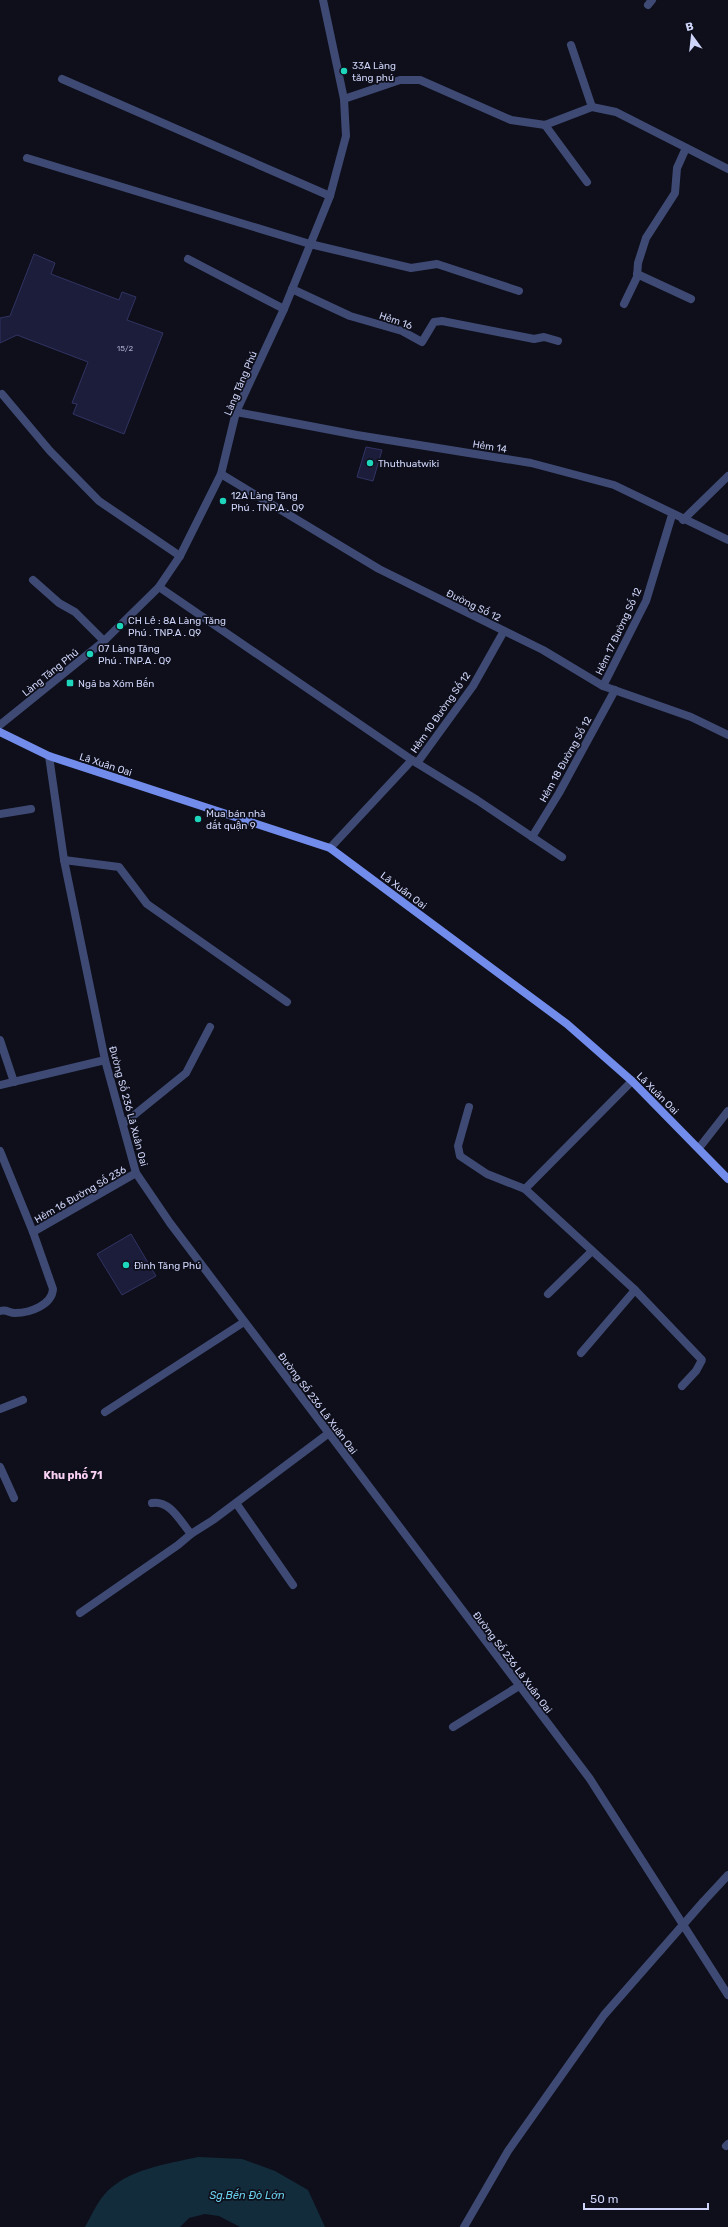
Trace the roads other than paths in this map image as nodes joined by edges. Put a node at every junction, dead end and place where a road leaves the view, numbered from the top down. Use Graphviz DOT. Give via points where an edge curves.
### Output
graph roads {
  1 [pos="323,0"];
  2 [pos="571,45"];
  3 [pos="62,79"];
  4 [pos="344,99"];
  5 [pos="592,106"];
  6 [pos="545,125"];
  7 [pos="686,148"];
  8 [pos="27,158"];
  9 [pos="728,169"];
  10 [pos="587,182"];
  11 [pos="330,196"];
  12 [pos="310,244"];
  13 [pos="188,259"];
  14 [pos="637,274"];
  15 [pos="292,289"];
  16 [pos="519,291"];
  17 [pos="690,299"];
  18 [pos="624,304"];
  19 [pos="284,309"];
  20 [pos="558,341"];
  21 [pos="2,394"];
  22 [pos="236,412"];
  23 [pos="220,474"];
  24 [pos="728,476"];
  25 [pos="672,515"];
  26 [pos="683,520"];
  27 [pos="728,540"];
  28 [pos="180,556"];
  29 [pos="33,580"];
  30 [pos="159,587"];
  31 [pos="504,631"];
  32 [pos="104,641"];
  33 [pos="603,686"];
  34 [pos="614,690"];
  35 [pos="0,725"];
  36 [pos="0,732"];
  37 [pos="728,735"];
  38 [pos="49,756"];
  39 [pos="414,762"];
  40 [pos="31,809"];
  41 [pos="0,814"];
  42 [pos="532,837"];
  43 [pos="330,848"];
  44 [pos="562,857"];
  45 [pos="64,860"];
  46 [pos="287,1002"];
  47 [pos="210,1027"];
  48 [pos="0,1040"];
  49 [pos="105,1060"];
  50 [pos="632,1081"];
  51 [pos="14,1082"];
  52 [pos="0,1086"];
  53 [pos="469,1107"];
  54 [pos="728,1111"];
  55 [pos="123,1124"];
  56 [pos="699,1148"];
  57 [pos="0,1151"];
  58 [pos="136,1173"];
  59 [pos="728,1178"];
  60 [pos="525,1189"];
  61 [pos="33,1232"];
  62 [pos="592,1251"];
  63 [pos="635,1290"];
  64 [pos="548,1294"];
  65 [pos="0,1311"];
  66 [pos="244,1322"];
  67 [pos="580,1353"];
  68 [pos="682,1386"];
  69 [pos="23,1400"];
  70 [pos="0,1409"];
  71 [pos="105,1412"];
  72 [pos="329,1433"];
  73 [pos="0,1467"];
  74 [pos="14,1498"];
  75 [pos="152,1503"];
  76 [pos="236,1503"];
  77 [pos="191,1534"];
  78 [pos="293,1586"];
  79 [pos="80,1613"];
  80 [pos="519,1686"];
  81 [pos="453,1727"];
  82 [pos="728,1875"];
  83 [pos="728,1995"];
  84 [pos="464,2227"];
  1 -- 4 [label="street, Làng Tăng Phú"];
  2 -- 5 [label="street"];
  3 -- 11 [label="street"];
  4 -- 6 [label="street" via="400,80 420,80 511,120"];
  4 -- 11 [label="street, Làng Tăng Phú" via="346,136"];
  5 -- 6 [label="street"];
  5 -- 7 [label="street" via="616,112"];
  6 -- 10 [label="street"];
  7 -- 9 [label="street"];
  7 -- 14 [label="street" via="678,168 675,193 646,238"];
  8 -- 12 [label="street"];
  11 -- 12 [label="street, Làng Tăng Phú"];
  12 -- 15 [label="street, Làng Tăng Phú"];
  12 -- 16 [label="street" via="411,268 437,264"];
  13 -- 19 [label="street"];
  14 -- 17 [label="street"];
  14 -- 18 [label="street"];
  15 -- 19 [label="street, Làng Tăng Phú"];
  15 -- 20 [label="street, Hẻm 16" via="350,316 402,331 422,342 434,322 442,321 534,339 544,337"];
  19 -- 22 [label="street, Làng Tăng Phú"];
  21 -- 28 [label="street" via="50,451 99,501"];
  22 -- 23 [label="street, Làng Tăng Phú"];
  22 -- 25 [label="street, Hẻm 14" via="357,435 531,463 614,485"];
  23 -- 28 [label="street, Làng Tăng Phú"];
  23 -- 31 [label="street, Đường Số 12" via="379,569"];
  24 -- 26 [label="street"];
  25 -- 26 [label="street, Hẻm 14"];
  25 -- 33 [label="street, Hẻm 17 Đường Số 12" via="646,601"];
  26 -- 27 [label="street, Hẻm 14"];
  28 -- 30 [label="street, Làng Tăng Phú"];
  29 -- 32 [label="street" via="58,603 75,612"];
  30 -- 32 [label="street, Làng Tăng Phú"];
  30 -- 39 [label="street"];
  31 -- 33 [label="street, Đường Số 12" via="543,650"];
  31 -- 39 [label="street, Hẻm 10 Đường Số 12" via="472,686"];
  32 -- 35 [label="street, Làng Tăng Phú"];
  33 -- 34 [label="street, Đường Số 12"];
  34 -- 37 [label="street, Đường Số 12" via="691,717"];
  34 -- 42 [label="street, Hẻm 18 Đường Số 12" via="559,793"];
  36 -- 38 [label="main road, Lã Xuân Oai"];
  38 -- 43 [label="main road, Lã Xuân Oai"];
  38 -- 45 [label="street, Đường Số 236 Lã Xuân Oai"];
  39 -- 42 [label="street"];
  39 -- 43 [label="street, Hẻm 10 Đường Số 12"];
  40 -- 41 [label="street"];
  42 -- 44 [label="street"];
  43 -- 50 [label="main road, Lã Xuân Oai" via="567,1024"];
  45 -- 46 [label="street" via="119,867 147,904"];
  45 -- 49 [label="street, Đường Số 236 Lã Xuân Oai"];
  47 -- 55 [label="street" via="186,1073"];
  48 -- 51 [label="street"];
  49 -- 51 [label="street"];
  49 -- 55 [label="street, Đường Số 236 Lã Xuân Oai"];
  50 -- 56 [label="main road, Lã Xuân Oai"];
  50 -- 60 [label="street"];
  51 -- 52 [label="street"];
  53 -- 60 [label="street" via="458,1146 460,1156 487,1174"];
  54 -- 56 [label="street"];
  55 -- 58 [label="street, Đường Số 236 Lã Xuân Oai"];
  56 -- 59 [label="main road, Lã Xuân Oai"];
  57 -- 61 [label="street"];
  58 -- 61 [label="street, Hẻm 16 Đường Số 236"];
  58 -- 66 [label="street, Đường Số 236 Lã Xuân Oai"];
  60 -- 62 [label="street"];
  61 -- 65 [label="street" via="53,1289 53,1296 48,1302 29,1312 14,1313 7,1309"];
  62 -- 63 [label="street"];
  62 -- 64 [label="street"];
  63 -- 67 [label="street"];
  63 -- 68 [label="street" via="702,1360"];
  66 -- 71 [label="street"];
  66 -- 72 [label="street, Đường Số 236 Lã Xuân Oai"];
  69 -- 70 [label="street"];
  72 -- 76 [label="street"];
  72 -- 80 [label="street, Đường Số 236 Lã Xuân Oai"];
  73 -- 74 [label="street"];
  75 -- 77 [label="street" via="166,1504"];
  76 -- 77 [label="street"];
  76 -- 78 [label="street"];
  77 -- 79 [label="street"];
  80 -- 81 [label="street"];
  80 -- 83 [label="street, Đường Số 236 Lã Xuân Oai" via="590,1779"];
  82 -- 84 [label="street, bridge" via="604,2015 508,2151"];
}
